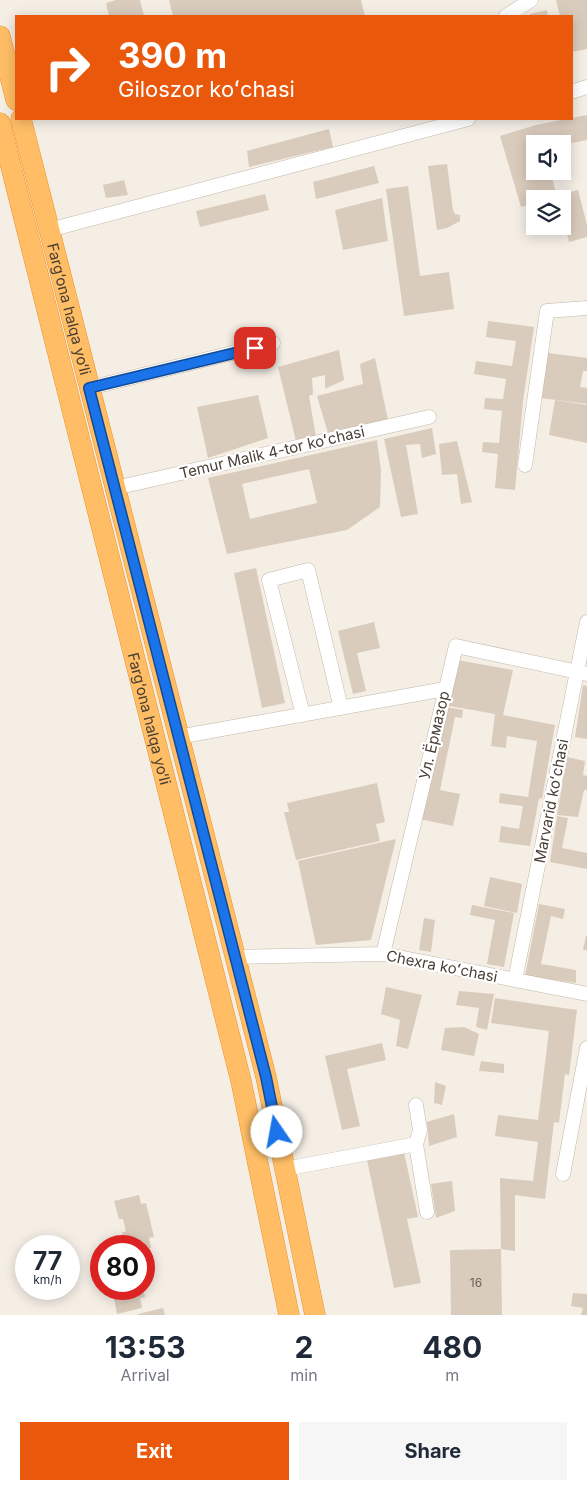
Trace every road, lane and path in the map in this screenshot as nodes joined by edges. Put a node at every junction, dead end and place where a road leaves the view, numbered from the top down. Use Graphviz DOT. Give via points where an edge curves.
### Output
graph roads {
  1 [pos="531,0"];
  2 [pos="508,15"];
  3 [pos="0,36"];
  4 [pos="587,87"];
  5 [pos="573,91"];
  6 [pos="15,96"];
  7 [pos="21,120"];
  8 [pos="449,121"];
  9 [pos="0,123"];
  10 [pos="49,230"];
  11 [pos="587,308"];
  12 [pos="74,330"];
  13 [pos="54,337"];
  14 [pos="273,343"];
  15 [pos="89,388"];
  16 [pos="429,417"];
  17 [pos="525,465"];
  18 [pos="114,488"];
  19 [pos="587,622"];
  20 [pos="582,673"];
  21 [pos="445,690"];
  22 [pos="341,708"];
  23 [pos="302,716"];
  24 [pos="178,737"];
  25 [pos="383,954"];
  26 [pos="235,957"];
  27 [pos="515,980"];
  28 [pos="587,994"];
  29 [pos="587,1048"];
  30 [pos="416,1105"];
  31 [pos="416,1144"];
  32 [pos="285,1169"];
  33 [pos="563,1174"];
  34 [pos="427,1212"];
  35 [pos="289,1315"];
  36 [pos="315,1315"];
  1 -- 2 [label="street"];
  3 -- 6 [label="highway"];
  4 -- 5 [label="street"];
  7 -- 10 [label="highway, Farg‘ona halqa yo‘li"];
  8 -- 10 [label="street"];
  9 -- 13 [label="highway, Farg‘ona halqa yo‘li"];
  10 -- 12 [label="highway, Farg‘ona halqa yo‘li"];
  11 -- 17 [label="street" via="547,311"];
  12 -- 13 [label="highway"];
  12 -- 15 [label="highway, Farg‘ona halqa yo‘li"];
  13 -- 35 [label="highway, Farg‘ona halqa yo‘li" via="242,1081"];
  14 -- 15 [label="street"];
  15 -- 18 [label="highway, Farg‘ona halqa yo‘li"];
  16 -- 18 [label="street, Temur Malik 4-tor koʻchasi"];
  18 -- 24 [label="highway, Farg‘ona halqa yo‘li"];
  19 -- 20 [label="street, Marvarid koʻchasi"];
  20 -- 21 [label="street, Ул. Ёрмазор" via="456,646"];
  20 -- 27 [label="street, Marvarid koʻchasi"];
  21 -- 22 [label="street"];
  21 -- 25 [label="street, Ул. Ёрмазор"];
  22 -- 23 [label="street"];
  22 -- 23 [label="street" via="308,570 269,580"];
  23 -- 24 [label="street"];
  24 -- 26 [label="highway, Farg‘ona halqa yo‘li"];
  25 -- 26 [label="street, Chexra koʻchasi"];
  25 -- 27 [label="street, Chexra koʻchasi"];
  26 -- 32 [label="highway, Farg‘ona halqa yo‘li" via="266,1077"];
  27 -- 28 [label="street, Chexra koʻchasi"];
  29 -- 33 [label="street"];
  30 -- 31 [label="street" via="420,1130"];
  31 -- 32 [label="street"];
  31 -- 34 [label="street"];
  32 -- 36 [label="highway, Farg‘ona halqa yo‘li"];
}
